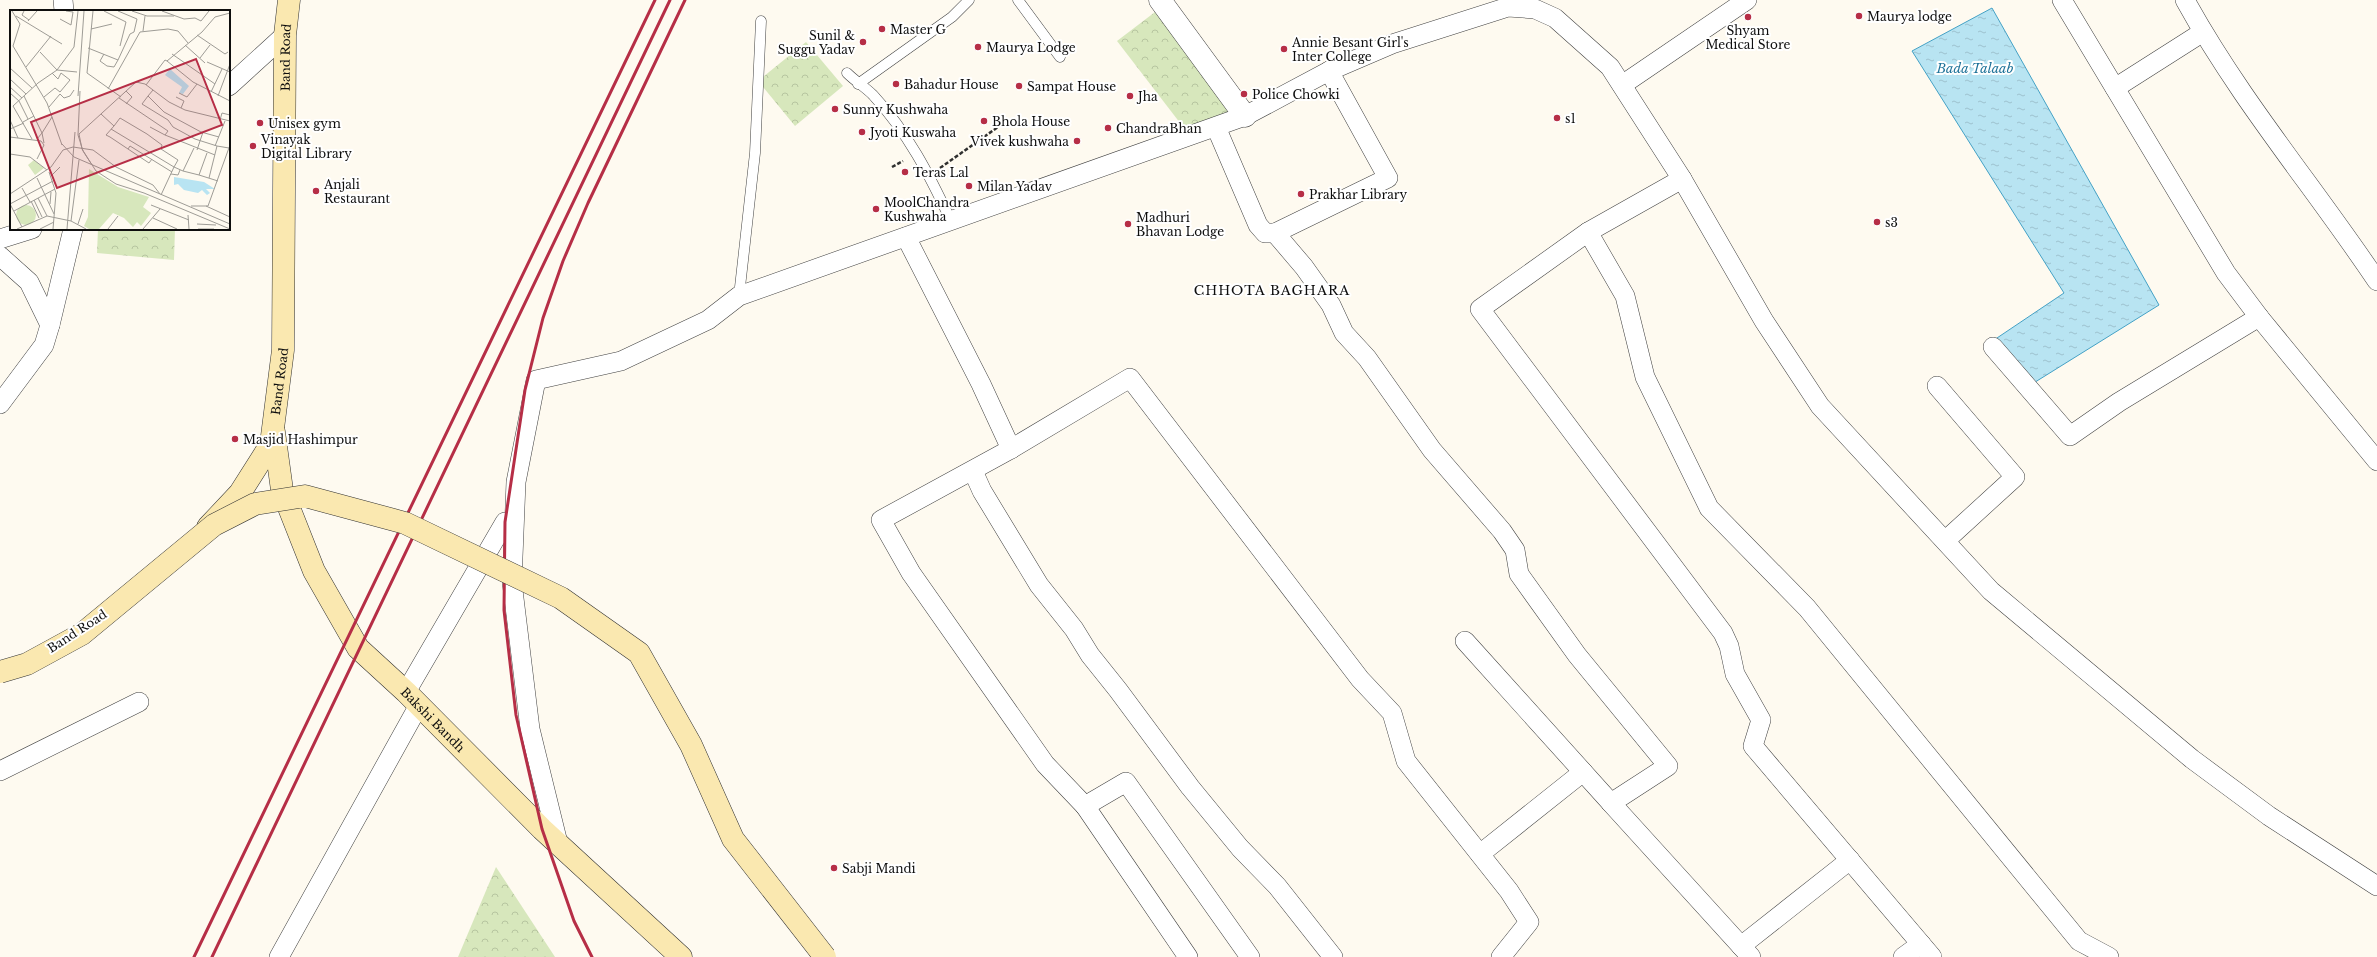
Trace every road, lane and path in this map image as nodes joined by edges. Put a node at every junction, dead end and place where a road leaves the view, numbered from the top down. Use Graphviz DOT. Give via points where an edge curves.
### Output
graph roads {
  1 [pos="63,0"];
  2 [pos="288,0"];
  3 [pos="969,0"];
  4 [pos="1018,0"];
  5 [pos="1160,0"];
  6 [pos="1747,0"];
  7 [pos="2062,0"];
  8 [pos="2185,0"];
  9 [pos="64,10"];
  10 [pos="761,21"];
  11 [pos="2203,32"];
  12 [pos="285,35"];
  13 [pos="1060,57"];
  14 [pos="1329,71"];
  15 [pos="847,73"];
  16 [pos="858,84"];
  17 [pos="230,85"];
  18 [pos="1622,85"];
  19 [pos="2115,88"];
  20 [pos="1245,116"];
  21 [pos="998,127"];
  22 [pos="1216,127"];
  23 [pos="934,172"];
  24 [pos="1682,179"];
  25 [pos="951,221"];
  26 [pos="29,230"];
  27 [pos="73,230"];
  28 [pos="1588,232"];
  29 [pos="1275,233"];
  30 [pos="906,238"];
  31 [pos="0,239"];
  32 [pos="0,256"];
  33 [pos="2377,281"];
  34 [pos="739,296"];
  35 [pos="2259,317"];
  36 [pos="50,325"];
  37 [pos="1993,347"];
  38 [pos="1937,386"];
  39 [pos="0,404"];
  40 [pos="274,427"];
  41 [pos="1011,450"];
  42 [pos="2377,461"];
  43 [pos="973,471"];
  44 [pos="505,522"];
  45 [pos="1946,540"];
  46 [pos="1465,641"];
  47 [pos="0,672"];
  48 [pos="0,684"];
  49 [pos="412,699"];
  50 [pos="140,702"];
  51 [pos="0,771"];
  52 [pos="1583,772"];
  53 [pos="1611,803"];
  54 [pos="1085,806"];
  55 [pos="558,843"];
  56 [pos="1480,854"];
  57 [pos="1850,860"];
  58 [pos="2376,884"];
  59 [pos="1926,950"];
  60 [pos="1746,952"];
  61 [pos="2104,956"];
  62 [pos="279,957"];
  63 [pos="681,957"];
  64 [pos="825,957"];
  65 [pos="1188,957"];
  66 [pos="1250,957"];
  67 [pos="1333,957"];
  68 [pos="1501,957"];
  69 [pos="1903,957"];
  1 -- 9 [label="street"];
  2 -- 12 [label="main road, Band Road"];
  3 -- 16 [label="lane" via="952,17"];
  4 -- 13 [label="lane"];
  5 -- 20 [label="street"];
  6 -- 18 [label="street"];
  7 -- 19 [label="street"];
  8 -- 11 [label="street"];
  10 -- 34 [label="lane" via="755,153"];
  11 -- 19 [label="street"];
  11 -- 33 [label="street" via="2260,119 2340,226"];
  12 -- 17 [label="street"];
  12 -- 40 [label="main road, Band Road" via="283,350"];
  14 -- 18 [label="street" via="1392,44 1508,7 1535,9 1555,18 1610,67"];
  14 -- 20 [label="street"];
  14 -- 29 [label="street" via="1388,178"];
  15 -- 16 [label="lane"];
  16 -- 25 [label="lane" via="872,94 918,154"];
  18 -- 24 [label="street"];
  19 -- 35 [label="street" via="2226,273"];
  20 -- 22 [label="street"];
  21 -- 23 [label="path"];
  22 -- 25 [label="street"];
  22 -- 29 [label="street" via="1258,225 1265,233"];
  24 -- 28 [label="street"];
  24 -- 45 [label="street" via="1764,321 1820,406"];
  25 -- 30 [label="street"];
  26 -- 31 [label="street"];
  27 -- 36 [label="street"];
  28 -- 57 [label="street" via="1480,309 1723,633 1729,646 1735,674 1761,720 1753,746"];
  28 -- 61 [label="street" via="1625,296 1645,377 1709,508 1807,608 2079,941"];
  29 -- 53 [label="street" via="1313,280 1331,305 1344,333 1367,358 1432,450 1502,531 1515,550 1519,574 1577,654 1668,766"];
  30 -- 34 [label="street"];
  30 -- 41 [label="street" via="981,384"];
  32 -- 36 [label="street" via="29,282"];
  34 -- 55 [label="street" via="708,320 621,361 536,380 516,482 512,582 530,728"];
  35 -- 37 [label="street" via="2119,402 2070,436"];
  35 -- 42 [label="street"];
  36 -- 39 [label="street" via="44,345"];
  38 -- 45 [label="street" via="2016,477"];
  40 -- 48 [label="main road, Band Road" via="271,444 240,493 180,556 128,598"];
  40 -- 49 [label="main road, Bakshi Bandh" via="282,490 314,571 358,648"];
  41 -- 43 [label="street"];
  41 -- 56 [label="street" via="1130,378 1360,679 1392,713 1406,761"];
  43 -- 54 [label="street" via="881,520 911,573 1045,764"];
  43 -- 67 [label="street" via="982,491 1039,585 1074,629 1090,655 1190,787 1240,848 1277,886"];
  44 -- 49 [label="street"];
  45 -- 58 [label="street" via="1991,591 2192,759 2269,816"];
  46 -- 52 [label="street"];
  47 -- 64 [label="main road, bridge" via="28,664 82,634 214,525 255,504 305,496 405,523 561,598 639,653 690,745 733,839"];
  49 -- 55 [label="main road, Bakshi Bandh"];
  49 -- 62 [label="street"];
  50 -- 51 [label="street"];
  52 -- 53 [label="street"];
  52 -- 56 [label="street"];
  53 -- 60 [label="street"];
  54 -- 65 [label="street"];
  54 -- 66 [label="street" via="1126,782"];
  55 -- 63 [label="main road, Bakshi Bandh"];
  56 -- 68 [label="street" via="1529,922"];
  57 -- 59 [label="street"];
  57 -- 60 [label="street"];
  59 -- 69 [label="street"];
}
